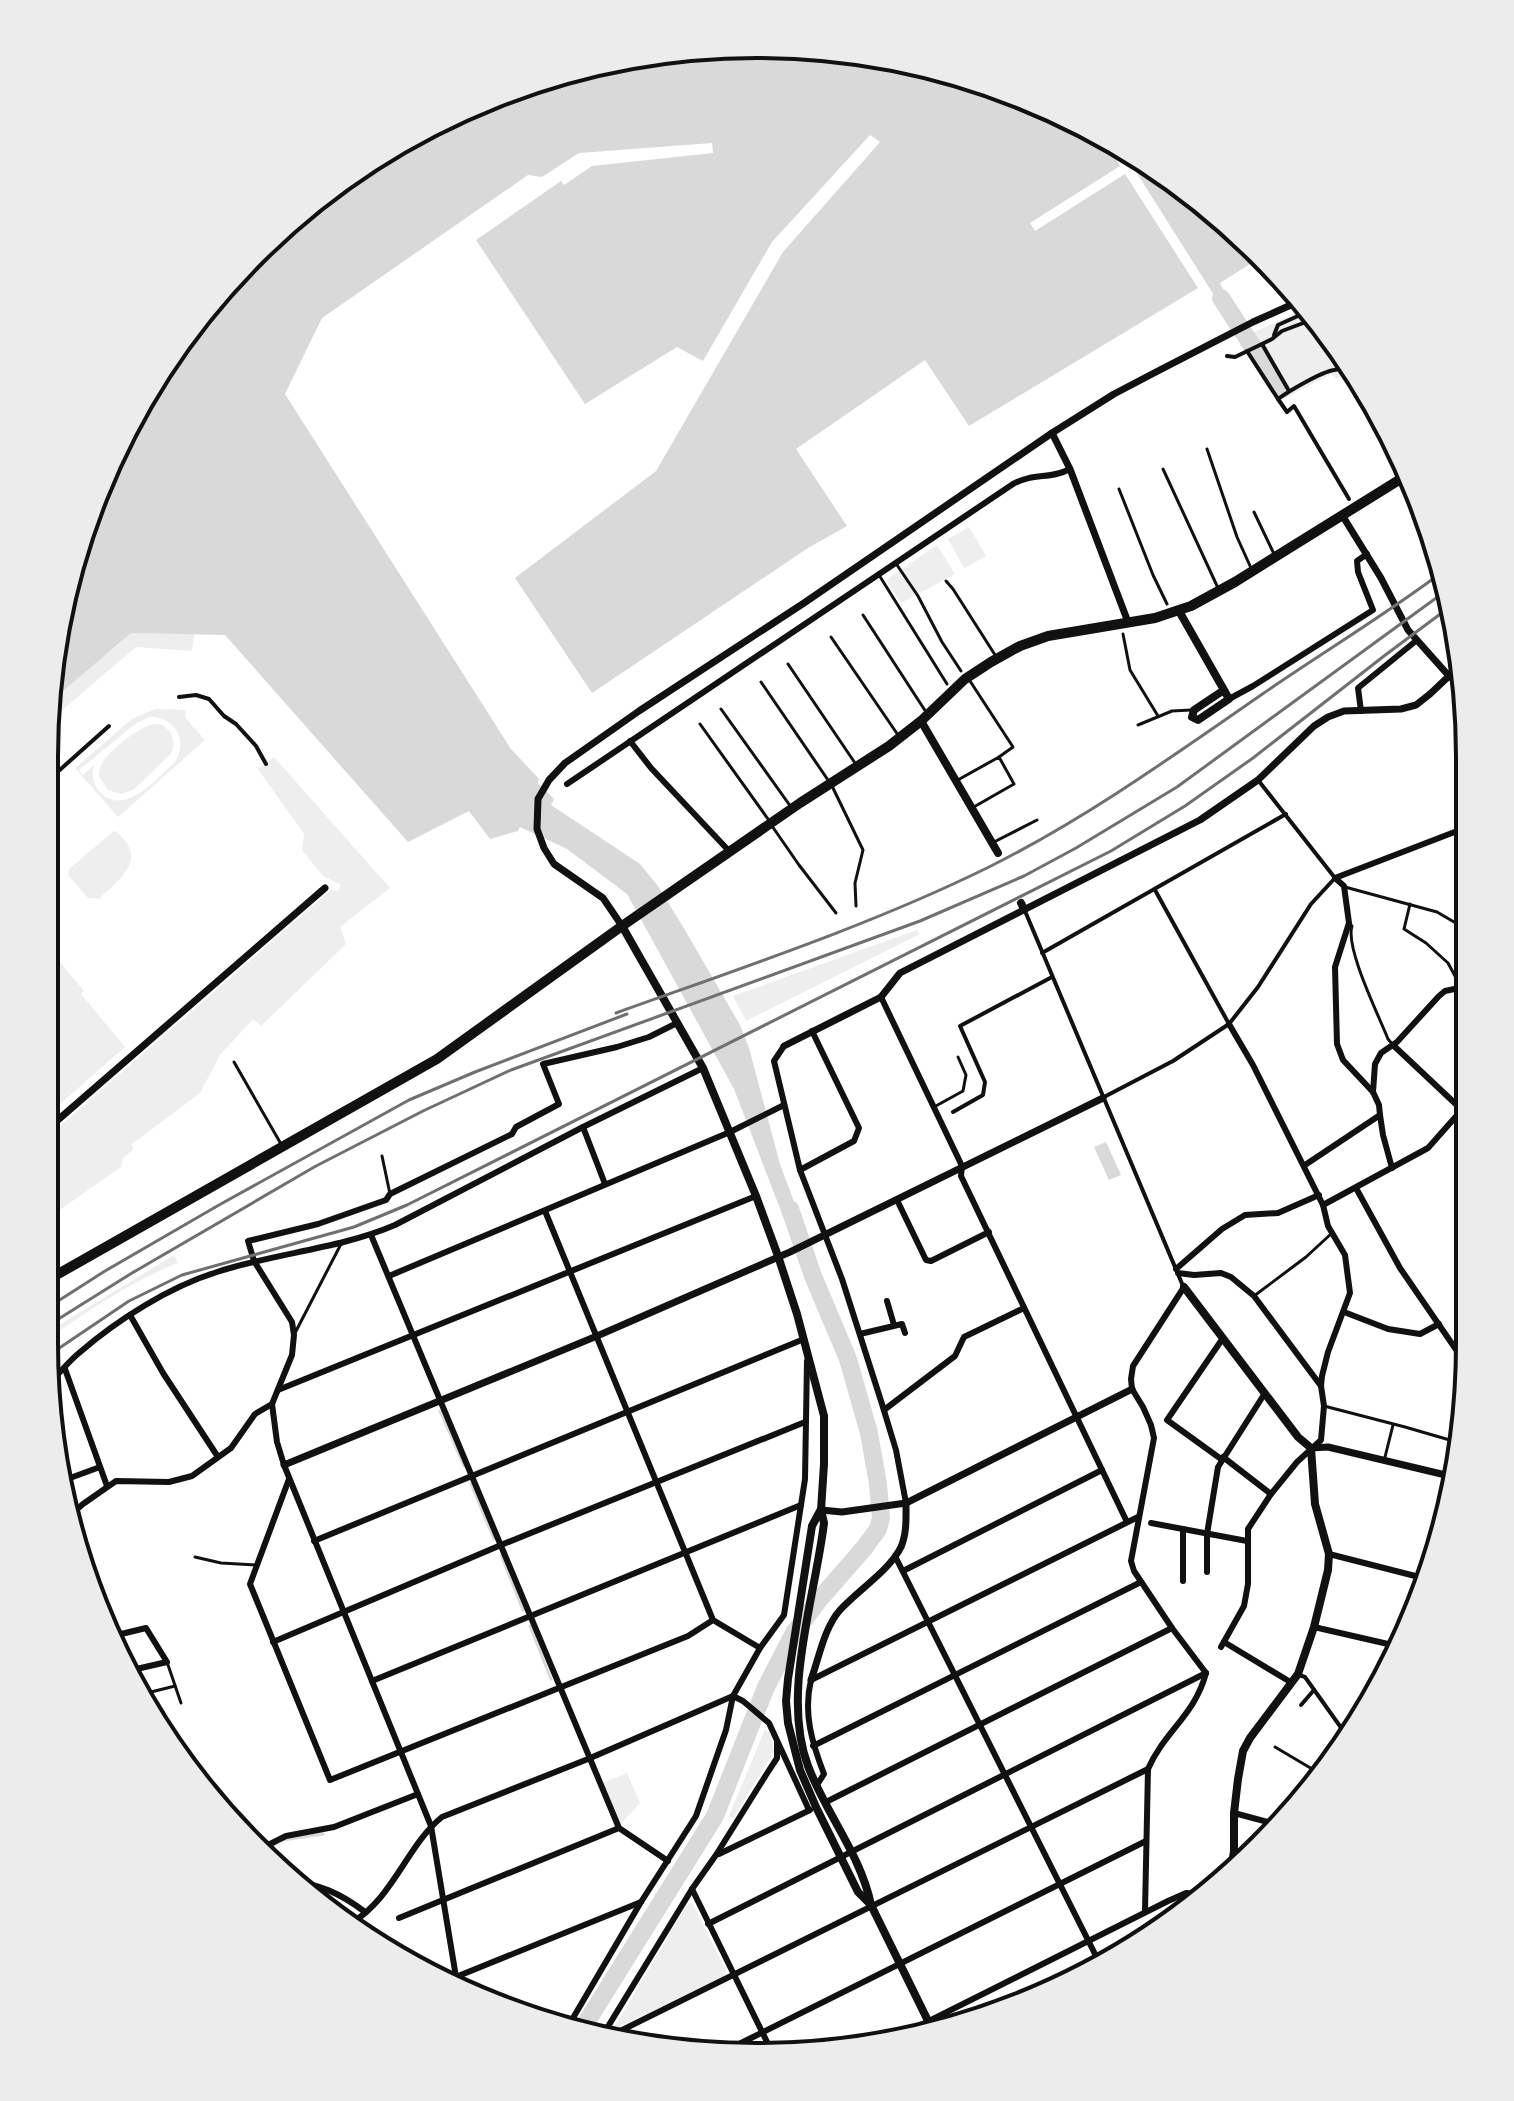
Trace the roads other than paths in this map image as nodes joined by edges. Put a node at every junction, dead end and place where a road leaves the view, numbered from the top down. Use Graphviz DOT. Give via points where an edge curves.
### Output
graph roads {
  1 [pos="1291,305"];
  2 [pos="1299,315"];
  3 [pos="1305,322"];
  4 [pos="1272,339"];
  5 [pos="1260,345"];
  6 [pos="1249,350"];
  7 [pos="1227,356"];
  8 [pos="1339,370"];
  9 [pos="1289,391"];
  10 [pos="1278,399"];
  11 [pos="1052,433"];
  12 [pos="1207,449"];
  13 [pos="1070,469"];
  14 [pos="1163,469"];
  15 [pos="1399,480"];
  16 [pos="1119,489"];
  17 [pos="1349,499"];
  18 [pos="1254,512"];
  19 [pos="1342,515"];
  20 [pos="1367,554"];
  21 [pos="1276,557"];
  22 [pos="895,563"];
  23 [pos="1253,571"];
  24 [pos="878,575"];
  25 [pos="946,581"];
  26 [pos="1220,591"];
  27 [pos="1167,604"];
  28 [pos="1179,611"];
  29 [pos="863,615"];
  30 [pos="1128,622"];
  31 [pos="1123,634"];
  32 [pos="831,637"];
  33 [pos="1417,640"];
  34 [pos="998,659"];
  35 [pos="788,664"];
  36 [pos="964,674"];
  37 [pos="1449,676"];
  38 [pos="761,682"];
  39 [pos="947,684"];
  40 [pos="1224,690"];
  41 [pos="179,697"];
  42 [pos="1229,699"];
  43 [pos="721,709"];
  44 [pos="1194,710"];
  45 [pos="1361,711"];
  46 [pos="1158,716"];
  47 [pos="924,718"];
  48 [pos="700,724"];
  49 [pos="1138,725"];
  50 [pos="109,726"];
  51 [pos="900,738"];
  52 [pos="630,741"];
  53 [pos="999,757"];
  54 [pos="266,764"];
  55 [pos="858,766"];
  56 [pos="58,772"];
  57 [pos="1258,780"];
  58 [pos="956,781"];
  59 [pos="831,783"];
  60 [pos="567,784"];
  61 [pos="972,808"];
  62 [pos="792,809"];
  63 [pos="1286,814"];
  64 [pos="1037,820"];
  65 [pos="771,823"];
  66 [pos="1456,831"];
  67 [pos="992,843"];
  68 [pos="730,852"];
  69 [pos="998,853"];
  70 [pos="1335,878"];
  71 [pos="1344,886"];
  72 [pos="325,888"];
  73 [pos="1155,890"];
  74 [pos="1410,904"];
  75 [pos="856,906"];
  76 [pos="1022,906"];
  77 [pos="836,913"];
  78 [pos="1349,923"];
  79 [pos="1456,923"];
  80 [pos="622,926"];
  81 [pos="1042,953"];
  82 [pos="1052,977"];
  83 [pos="1456,978"];
  84 [pos="1456,988"];
  85 [pos="881,997"];
  86 [pos="677,1023"];
  87 [pos="1229,1024"];
  88 [pos="812,1031"];
  89 [pos="1393,1045"];
  90 [pos="784,1046"];
  91 [pos="958,1057"];
  92 [pos="234,1062"];
  93 [pos="703,1068"];
  94 [pos="1373,1092"];
  95 [pos="1103,1098"];
  96 [pos="1456,1099"];
  97 [pos="784,1105"];
  98 [pos="934,1107"];
  99 [pos="953,1112"];
  100 [pos="1380,1115"];
  101 [pos="1456,1115"];
  102 [pos="58,1120"];
  103 [pos="583,1127"];
  104 [pos="730,1132"];
  105 [pos="283,1147"];
  106 [pos="382,1156"];
  107 [pos="1305,1165"];
  108 [pos="962,1166"];
  109 [pos="1392,1168"];
  110 [pos="800,1170"];
  111 [pos="605,1184"];
  112 [pos="1356,1188"];
  113 [pos="390,1194"];
  114 [pos="1319,1195"];
  115 [pos="756,1196"];
  116 [pos="897,1200"];
  117 [pos="1323,1205"];
  118 [pos="545,1211"];
  119 [pos="989,1232"];
  120 [pos="1332,1233"];
  121 [pos="371,1235"];
  122 [pos="821,1238"];
  123 [pos="343,1241"];
  124 [pos="778,1256"];
  125 [pos="254,1261"];
  126 [pos="570,1271"];
  127 [pos="1177,1271"];
  128 [pos="58,1274"];
  129 [pos="389,1276"];
  130 [pos="1184,1287"];
  131 [pos="1254,1296"];
  132 [pos="887,1301"];
  133 [pos="1024,1308"];
  134 [pos="1344,1312"];
  135 [pos="130,1315"];
  136 [pos="1439,1324"];
  137 [pos="894,1325"];
  138 [pos="905,1333"];
  139 [pos="860,1334"];
  140 [pos="294,1335"];
  141 [pos="414,1335"];
  142 [pos="597,1336"];
  143 [pos="1223,1338"];
  144 [pos="804,1339"];
  145 [pos="1456,1349"];
  146 [pos="807,1352"];
  147 [pos="65,1369"];
  148 [pos="59,1375"];
  149 [pos="1321,1386"];
  150 [pos="1132,1389"];
  151 [pos="278,1390"];
  152 [pos="1265,1393"];
  153 [pos="440,1399"];
  154 [pos="272,1404"];
  155 [pos="1324,1406"];
  156 [pos="884,1410"];
  157 [pos="629,1412"];
  158 [pos="1076,1418"];
  159 [pos="805,1422"];
  160 [pos="1393,1424"];
  161 [pos="1449,1440"];
  162 [pos="1311,1448"];
  163 [pos="218,1457"];
  164 [pos="1222,1458"];
  165 [pos="1384,1461"];
  166 [pos="284,1465"];
  167 [pos="100,1467"];
  168 [pos="1102,1470"];
  169 [pos="472,1475"];
  170 [pos="1444,1475"];
  171 [pos="71,1478"];
  172 [pos="289,1479"];
  173 [pos="658,1482"];
  174 [pos="107,1486"];
  175 [pos="1271,1494"];
  176 [pos="903,1503"];
  177 [pos="801,1505"];
  178 [pos="78,1508"];
  179 [pos="821,1510"];
  180 [pos="1138,1517"];
  181 [pos="1127,1522"];
  182 [pos="1151,1523"];
  183 [pos="1183,1529"];
  184 [pos="1207,1534"];
  185 [pos="314,1541"];
  186 [pos="1247,1541"];
  187 [pos="501,1545"];
  188 [pos="686,1552"];
  189 [pos="1329,1554"];
  190 [pos="895,1556"];
  191 [pos="195,1557"];
  192 [pos="257,1565"];
  193 [pos="903,1571"];
  194 [pos="1207,1572"];
  195 [pos="1416,1576"];
  196 [pos="1183,1581"];
  197 [pos="1141,1582"];
  198 [pos="343,1612"];
  199 [pos="531,1617"];
  200 [pos="713,1620"];
  201 [pos="928,1622"];
  202 [pos="1314,1627"];
  203 [pos="1172,1628"];
  204 [pos="121,1634"];
  205 [pos="273,1642"];
  206 [pos="1388,1644"];
  207 [pos="760,1648"];
  208 [pos="167,1662"];
  209 [pos="138,1669"];
  210 [pos="1206,1673"];
  211 [pos="1298,1674"];
  212 [pos="955,1676"];
  213 [pos="811,1680"];
  214 [pos="372,1681"];
  215 [pos="1292,1683"];
  216 [pos="175,1686"];
  217 [pos="560,1687"];
  218 [pos="1314,1690"];
  219 [pos="151,1692"];
  220 [pos="733,1696"];
  221 [pos="181,1703"];
  222 [pos="1301,1705"];
  223 [pos="980,1726"];
  224 [pos="1341,1727"];
  225 [pos="777,1738"];
  226 [pos="813,1746"];
  227 [pos="1275,1747"];
  228 [pos="401,1751"];
  229 [pos="588,1759"];
  230 [pos="1148,1769"];
  231 [pos="1313,1769"];
  232 [pos="1005,1776"];
  233 [pos="817,1785"];
  234 [pos="418,1794"];
  235 [pos="826,1802"];
  236 [pos="813,1808"];
  237 [pos="1234,1813"];
  238 [pos="1267,1822"];
  239 [pos="431,1826"];
  240 [pos="1031,1827"];
  241 [pos="619,1828"];
  242 [pos="1146,1841"];
  243 [pos="269,1844"];
  244 [pos="852,1850"];
  245 [pos="716,1855"];
  246 [pos="1233,1855"];
  247 [pos="841,1856"];
  248 [pos="668,1861"];
  249 [pos="1059,1883"];
  250 [pos="315,1886"];
  251 [pos="692,1889"];
  252 [pos="1190,1893"];
  253 [pos="442,1901"];
  254 [pos="641,1902"];
  255 [pos="871,1905"];
  256 [pos="1145,1911"];
  257 [pos="365,1912"];
  258 [pos="358,1917"];
  259 [pos="399,1918"];
  260 [pos="708,1924"];
  261 [pos="1088,1939"];
  262 [pos="1096,1955"];
  263 [pos="900,1964"];
  264 [pos="456,1974"];
  265 [pos="459,1976"];
  266 [pos="733,1976"];
  267 [pos="945,2017"];
  268 [pos="573,2018"];
  269 [pos="928,2021"];
  270 [pos="609,2027"];
  271 [pos="620,2030"];
  272 [pos="762,2032"];
  273 [pos="741,2043"];
  274 [pos="767,2043"];
  1 -- 11 [label="street" via="1114,394"];
  2 -- 4 [label="street" via="1278,325"];
  3 -- 4 [label="street"];
  4 -- 5 [label="street"];
  5 -- 6 [label="street"];
  5 -- 9 [label="street"];
  6 -- 7 [label="street"];
  6 -- 10 [label="street"];
  8 -- 9 [label="street"];
  9 -- 10 [label="street"];
  10 -- 17 [label="street" via="1287,412 1294,406"];
  11 -- 13 [label="street"];
  11 -- 80 [label="street" via="639,711 549,780 538,799 537,829 544,848 554,864 603,898"];
  12 -- 23 [label="lane"];
  13 -- 22 [label="street" via="1013,484"];
  13 -- 30 [label="street"];
  14 -- 26 [label="lane"];
  15 -- 19 [label="highway"];
  16 -- 27 [label="lane"];
  18 -- 21 [label="lane"];
  19 -- 20 [label="street"];
  19 -- 21 [label="highway"];
  20 -- 33 [label="street"];
  20 -- 42 [label="street" via="1357,561 1358,572 1373,610"];
  21 -- 23 [label="highway"];
  22 -- 24 [label="street"];
  22 -- 36 [label="lane"];
  23 -- 26 [label="highway"];
  24 -- 39 [label="lane"];
  24 -- 52 [label="street"];
  25 -- 34 [label="lane"];
  26 -- 28 [label="highway"];
  28 -- 30 [label="highway"];
  28 -- 40 [label="main road"];
  29 -- 47 [label="lane"];
  30 -- 34 [label="highway" via="1048,636"];
  31 -- 46 [label="lane" via="1130,670"];
  32 -- 51 [label="lane"];
  33 -- 37 [label="street"];
  33 -- 45 [label="street" via="1358,688"];
  34 -- 36 [label="highway"];
  35 -- 55 [label="lane"];
  36 -- 47 [label="highway"];
  36 -- 53 [label="lane" via="1013,747"];
  37 -- 45 [label="street" via="1416,705"];
  38 -- 59 [label="lane"];
  40 -- 42 [label="main road"];
  40 -- 44 [label="main road"];
  41 -- 54 [label="street" via="209,699 256,746"];
  42 -- 44 [label="main road" via="1198,720 1192,717"];
  43 -- 62 [label="lane"];
  44 -- 46 [label="lane"];
  45 -- 57 [label="street" via="1344,711 1314,726"];
  46 -- 49 [label="lane"];
  47 -- 51 [label="highway"];
  47 -- 58 [label="main road"];
  48 -- 65 [label="lane"];
  50 -- 56 [label="street"];
  51 -- 55 [label="highway"];
  52 -- 60 [label="street"];
  52 -- 68 [label="street"];
  53 -- 58 [label="lane"];
  53 -- 61 [label="lane" via="1014,784"];
  55 -- 59 [label="highway"];
  57 -- 63 [label="street"];
  57 -- 76 [label="street" via="1200,820"];
  58 -- 61 [label="main road"];
  59 -- 62 [label="highway"];
  59 -- 75 [label="lane" via="863,850"];
  61 -- 67 [label="main road"];
  62 -- 65 [label="highway"];
  63 -- 70 [label="street"];
  63 -- 73 [label="street"];
  64 -- 67 [label="lane"];
  65 -- 68 [label="highway"];
  65 -- 77 [label="lane"];
  66 -- 70 [label="street"];
  67 -- 69 [label="main road"];
  68 -- 80 [label="highway"];
  70 -- 71 [label="street"];
  70 -- 87 [label="street" via="1311,904"];
  71 -- 74 [label="lane"];
  71 -- 78 [label="street"];
  72 -- 102 [label="street"];
  73 -- 81 [label="street"];
  73 -- 87 [label="street"];
  74 -- 79 [label="lane"];
  74 -- 83 [label="lane" via="1404,929 1448,963"];
  76 -- 81 [label="street"];
  76 -- 85 [label="street" via="900,973"];
  78 -- 89 [label="lane" via="1362,974"];
  78 -- 94 [label="street" via="1335,967 1337,1044 1343,1060"];
  80 -- 86 [label="main road"];
  80 -- 105 [label="highway" via="437,1059"];
  81 -- 82 [label="street"];
  82 -- 95 [label="street"];
  82 -- 99 [label="street" via="960,1026 985,1082 983,1095"];
  84 -- 89 [label="street" via="1445,991"];
  85 -- 88 [label="street"];
  85 -- 98 [label="street"];
  86 -- 93 [label="main road"];
  86 -- 113 [label="street" via="617,1047 543,1064 559,1104 512,1134"];
  87 -- 95 [label="street"];
  87 -- 107 [label="street"];
  88 -- 90 [label="street"];
  88 -- 110 [label="street" via="859,1128 854,1141"];
  89 -- 94 [label="street" via="1375,1064"];
  89 -- 96 [label="street"];
  90 -- 97 [label="street" via="774,1061"];
  91 -- 98 [label="lane" via="966,1075 963,1091"];
  92 -- 105 [label="lane"];
  93 -- 103 [label="street"];
  93 -- 104 [label="main road"];
  94 -- 100 [label="street"];
  95 -- 108 [label="street"];
  95 -- 127 [label="street"];
  97 -- 104 [label="street"];
  97 -- 110 [label="street"];
  98 -- 108 [label="street"];
  100 -- 107 [label="street"];
  100 -- 109 [label="street"];
  101 -- 109 [label="street" via="1428,1148"];
  103 -- 111 [label="street"];
  103 -- 121 [label="street"];
  104 -- 111 [label="street"];
  104 -- 115 [label="main road"];
  105 -- 128 [label="highway"];
  106 -- 113 [label="lane"];
  107 -- 114 [label="street"];
  108 -- 116 [label="street"];
  108 -- 119 [label="street" via="961,1176"];
  109 -- 112 [label="street"];
  110 -- 122 [label="street"];
  111 -- 118 [label="street"];
  112 -- 117 [label="street"];
  112 -- 136 [label="street" via="1400,1268"];
  113 -- 125 [label="street" via="349,1214 248,1241"];
  114 -- 117 [label="street"];
  114 -- 127 [label="street" via="1278,1213 1245,1215"];
  115 -- 124 [label="main road"];
  115 -- 126 [label="street"];
  116 -- 119 [label="street" via="926,1260"];
  116 -- 122 [label="street"];
  117 -- 120 [label="street"];
  118 -- 126 [label="street"];
  118 -- 129 [label="street"];
  119 -- 133 [label="street"];
  120 -- 131 [label="lane"];
  120 -- 134 [label="street" via="1345,1255 1350,1293"];
  121 -- 123 [label="street"];
  121 -- 129 [label="street"];
  122 -- 124 [label="street"];
  122 -- 139 [label="street"];
  123 -- 125 [label="street"];
  123 -- 140 [label="lane"];
  124 -- 142 [label="street"];
  124 -- 144 [label="main road"];
  125 -- 135 [label="street" via="181,1286"];
  125 -- 140 [label="street" via="292,1322"];
  126 -- 141 [label="street"];
  126 -- 142 [label="street"];
  127 -- 130 [label="street"];
  127 -- 131 [label="street" via="1221,1273"];
  129 -- 141 [label="street"];
  130 -- 143 [label="main road"];
  130 -- 150 [label="street" via="1133,1366"];
  131 -- 149 [label="street"];
  132 -- 137 [label="street"];
  133 -- 156 [label="street" via="964,1337 955,1356"];
  133 -- 158 [label="street"];
  134 -- 136 [label="street" via="1388,1329 1420,1334"];
  134 -- 149 [label="street"];
  135 -- 147 [label="street"];
  135 -- 163 [label="street"];
  136 -- 145 [label="street"];
  137 -- 138 [label="street" via="902,1324"];
  137 -- 139 [label="street"];
  139 -- 156 [label="street"];
  140 -- 151 [label="street"];
  141 -- 151 [label="street"];
  141 -- 153 [label="street"];
  142 -- 153 [label="street"];
  142 -- 157 [label="street"];
  143 -- 152 [label="main road"];
  143 -- 164 [label="street" via="1167,1420"];
  144 -- 146 [label="main road"];
  144 -- 157 [label="street"];
  146 -- 159 [label="street"];
  146 -- 179 [label="main road" via="824,1416"];
  147 -- 148 [label="street"];
  147 -- 167 [label="street"];
  149 -- 155 [label="street"];
  150 -- 158 [label="street"];
  150 -- 180 [label="street" via="1154,1438"];
  151 -- 154 [label="street"];
  152 -- 162 [label="main road"];
  152 -- 164 [label="street"];
  153 -- 166 [label="street"];
  153 -- 169 [label="street"];
  154 -- 163 [label="street" via="255,1414"];
  154 -- 166 [label="street"];
  155 -- 160 [label="lane"];
  155 -- 162 [label="street" via="1321,1440"];
  156 -- 176 [label="street"];
  157 -- 169 [label="street"];
  157 -- 173 [label="street"];
  158 -- 168 [label="street"];
  158 -- 176 [label="street"];
  159 -- 173 [label="street"];
  159 -- 177 [label="street"];
  160 -- 161 [label="lane"];
  160 -- 165 [label="lane"];
  162 -- 165 [label="street"];
  162 -- 175 [label="street"];
  162 -- 189 [label="main road" via="1315,1504"];
  163 -- 174 [label="street" via="192,1476"];
  164 -- 175 [label="street"];
  164 -- 184 [label="street"];
  165 -- 170 [label="street"];
  166 -- 172 [label="street"];
  167 -- 171 [label="street"];
  167 -- 174 [label="street"];
  168 -- 181 [label="street"];
  168 -- 193 [label="street"];
  169 -- 185 [label="street"];
  169 -- 187 [label="street"];
  172 -- 185 [label="street"];
  172 -- 192 [label="street"];
  173 -- 187 [label="street"];
  173 -- 188 [label="street"];
  174 -- 178 [label="street"];
  175 -- 186 [label="street" via="1248,1529"];
  176 -- 179 [label="street"];
  176 -- 190 [label="street" via="906,1529"];
  177 -- 188 [label="street"];
  177 -- 207 [label="street" via="784,1615"];
  179 -- 233 [label="main road" via="824,1523 797,1696 801,1742"];
  179 -- 236 [label="main road" via="812,1526 786,1701 792,1744"];
  180 -- 181 [label="street"];
  180 -- 197 [label="street" via="1131,1561"];
  181 -- 201 [label="street"];
  182 -- 183 [label="street"];
  183 -- 184 [label="street"];
  183 -- 196 [label="street"];
  184 -- 186 [label="street"];
  184 -- 194 [label="street"];
  185 -- 198 [label="street"];
  186 -- 215 [label="street" via="1244,1606 1223,1644"];
  187 -- 198 [label="street"];
  187 -- 199 [label="street"];
  188 -- 199 [label="street"];
  188 -- 200 [label="street"];
  189 -- 195 [label="street"];
  189 -- 202 [label="main road"];
  190 -- 193 [label="street"];
  190 -- 213 [label="street" via="831,1623"];
  191 -- 192 [label="lane"];
  192 -- 205 [label="street" via="250,1584"];
  193 -- 201 [label="street"];
  197 -- 203 [label="street"];
  197 -- 212 [label="street"];
  198 -- 205 [label="street"];
  198 -- 214 [label="street"];
  199 -- 214 [label="street"];
  199 -- 217 [label="street"];
  200 -- 207 [label="street"];
  200 -- 217 [label="street" via="688,1636"];
  201 -- 212 [label="street"];
  201 -- 213 [label="street"];
  202 -- 206 [label="street"];
  202 -- 211 [label="main road"];
  203 -- 210 [label="street"];
  203 -- 223 [label="street"];
  204 -- 208 [label="street" via="146,1628"];
  205 -- 228 [label="street" via="330,1780"];
  207 -- 220 [label="street"];
  208 -- 209 [label="street"];
  208 -- 216 [label="lane"];
  210 -- 230 [label="street" via="1196,1701"];
  210 -- 232 [label="street"];
  211 -- 215 [label="main road"];
  211 -- 218 [label="street"];
  212 -- 223 [label="street"];
  212 -- 226 [label="street"];
  213 -- 226 [label="street" via="807,1705"];
  214 -- 228 [label="street"];
  215 -- 237 [label="main road" via="1243,1751"];
  216 -- 219 [label="lane"];
  216 -- 221 [label="lane"];
  217 -- 228 [label="street"];
  217 -- 229 [label="street"];
  218 -- 222 [label="street"];
  218 -- 224 [label="street"];
  220 -- 225 [label="street" via="769,1723"];
  220 -- 229 [label="street"];
  220 -- 248 [label="street" via="696,1816"];
  223 -- 232 [label="street"];
  223 -- 235 [label="street"];
  225 -- 236 [label="street"];
  225 -- 245 [label="street" via="777,1758"];
  226 -- 233 [label="street" via="824,1774"];
  227 -- 231 [label="lane"];
  228 -- 234 [label="street"];
  229 -- 239 [label="street"];
  229 -- 241 [label="street"];
  230 -- 240 [label="street"];
  230 -- 242 [label="street"];
  232 -- 240 [label="street"];
  232 -- 244 [label="street"];
  233 -- 235 [label="main road"];
  234 -- 239 [label="street"];
  234 -- 243 [label="street" via="334,1827"];
  235 -- 244 [label="main road"];
  236 -- 245 [label="street"];
  236 -- 247 [label="main road"];
  237 -- 238 [label="street"];
  237 -- 246 [label="main road"];
  239 -- 253 [label="street"];
  239 -- 257 [label="street" via="392,1884"];
  240 -- 249 [label="street"];
  240 -- 255 [label="street"];
  241 -- 248 [label="street"];
  241 -- 253 [label="street"];
  242 -- 249 [label="street"];
  242 -- 256 [label="street"];
  244 -- 247 [label="street"];
  244 -- 255 [label="main road"];
  245 -- 251 [label="street"];
  247 -- 255 [label="main road" via="858,1892"];
  247 -- 260 [label="street"];
  248 -- 254 [label="street"];
  249 -- 261 [label="street"];
  249 -- 263 [label="street"];
  250 -- 257 [label="street"];
  251 -- 260 [label="street"];
  251 -- 270 [label="street"];
  252 -- 256 [label="street"];
  253 -- 259 [label="street"];
  253 -- 264 [label="street"];
  254 -- 265 [label="street"];
  254 -- 268 [label="street"];
  255 -- 263 [label="main road"];
  255 -- 266 [label="street"];
  256 -- 261 [label="street"];
  257 -- 258 [label="street"];
  260 -- 266 [label="street"];
  261 -- 262 [label="street"];
  261 -- 267 [label="street"];
  263 -- 269 [label="main road"];
  263 -- 272 [label="street"];
  266 -- 271 [label="street"];
  266 -- 272 [label="street"];
  272 -- 273 [label="street"];
  272 -- 274 [label="street"];
}
